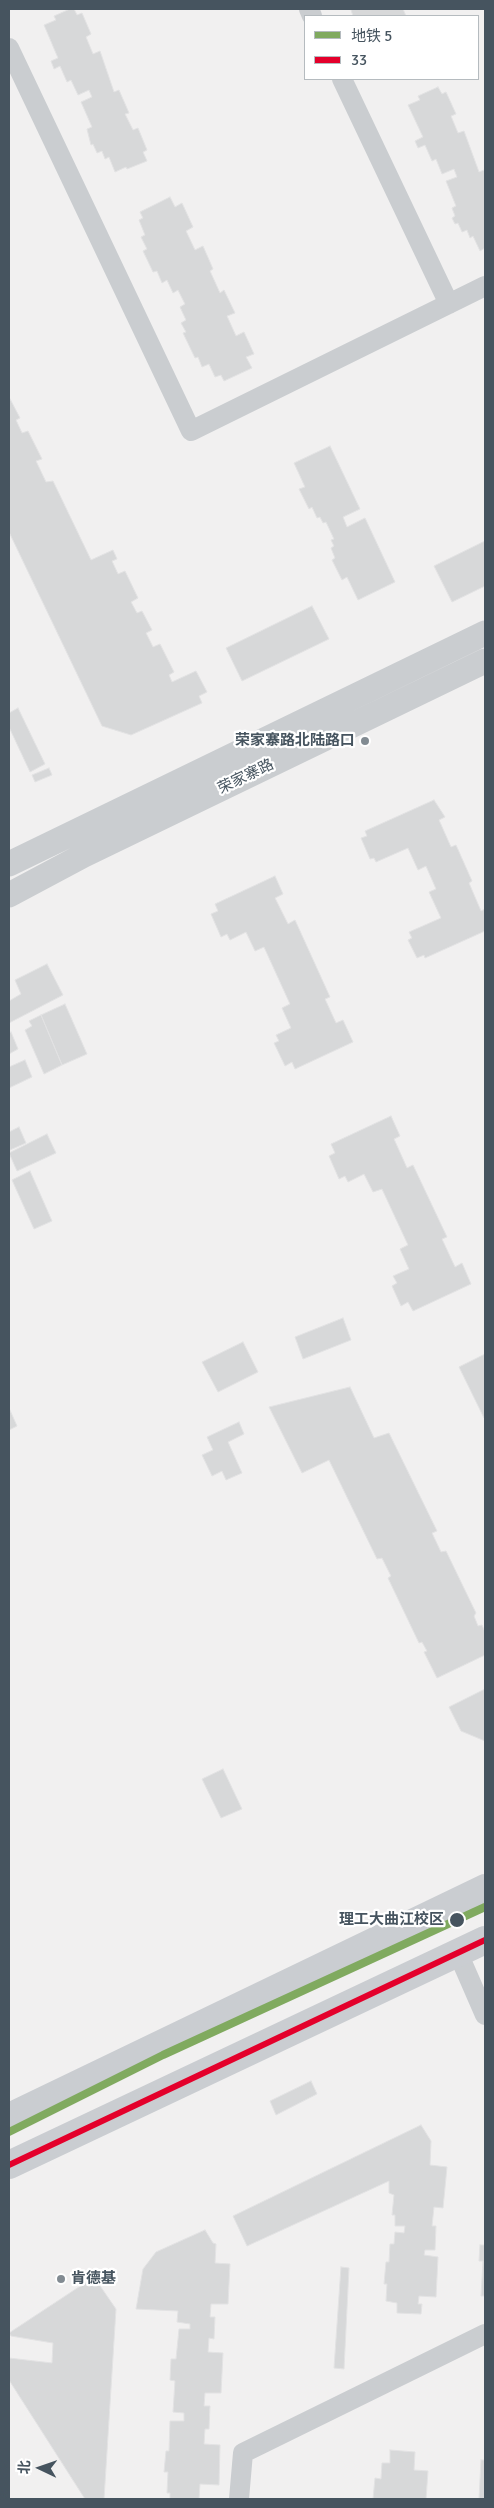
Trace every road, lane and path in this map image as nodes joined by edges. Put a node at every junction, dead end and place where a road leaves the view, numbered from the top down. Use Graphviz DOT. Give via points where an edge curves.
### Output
graph roads {
  1 [pos="9,48"];
  2 [pos="342,80"];
  3 [pos="485,286"];
  4 [pos="448,304"];
  5 [pos="485,634"];
  6 [pos="485,661"];
  7 [pos="9,864"];
  8 [pos="9,895"];
  9 [pos="485,1888"];
  10 [pos="485,1940"];
  11 [pos="458,1953"];
  12 [pos="485,2015"];
  13 [pos="9,2117"];
  14 [pos="9,2165"];
  15 [pos="485,2334"];
  16 [pos="239,2499"];
  1 -- 4 [label="street" via="191,431"];
  2 -- 4 [label="street"];
  3 -- 4 [label="street"];
  5 -- 7 [label="street, 荣家寨路"];
  6 -- 8 [label="street, 荣家寨路" via="84,855"];
  9 -- 13 [label="main road"];
  10 -- 11 [label="main road"];
  11 -- 12 [label="street"];
  11 -- 14 [label="main road"];
  15 -- 16 [label="street" via="242,2453"];
}
